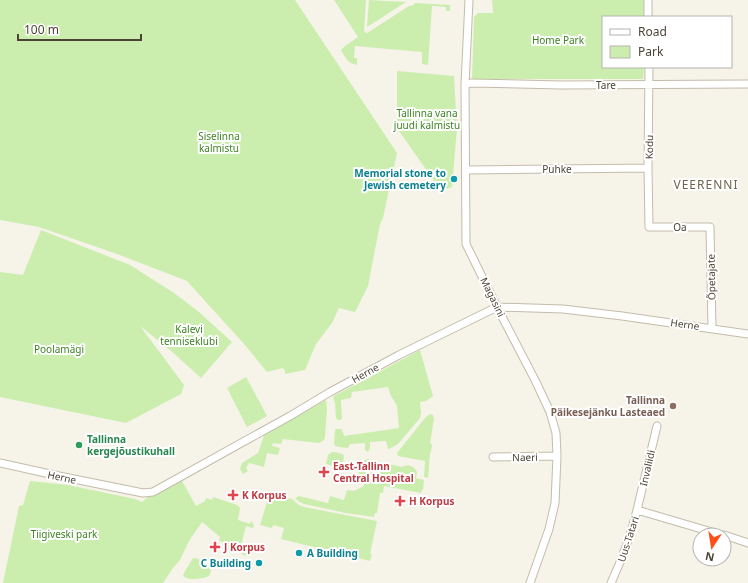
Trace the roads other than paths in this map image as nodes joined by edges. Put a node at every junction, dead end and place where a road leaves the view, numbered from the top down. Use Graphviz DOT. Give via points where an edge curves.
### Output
graph roads {
  1 [pos="469,0"];
  2 [pos="648,0"];
  3 [pos="648,16"];
  4 [pos="649,68"];
  5 [pos="649,84"];
  6 [pos="748,84"];
  7 [pos="465,85"];
  8 [pos="648,168"];
  9 [pos="466,170"];
  10 [pos="649,227"];
  11 [pos="710,227"];
  12 [pos="497,307"];
  13 [pos="712,328"];
  14 [pos="748,334"];
  15 [pos="656,426"];
  16 [pos="557,456"];
  17 [pos="493,457"];
  18 [pos="0,463"];
  19 [pos="637,510"];
  20 [pos="695,527"];
  21 [pos="732,538"];
  22 [pos="748,543"];
  23 [pos="530,583"];
  24 [pos="611,583"];
  1 -- 7 [label="street, Magasini"];
  2 -- 3 [label="street"];
  4 -- 5 [label="street, Kodu"];
  5 -- 6 [label="street, Tare"];
  5 -- 7 [label="street, Tare"];
  5 -- 8 [label="street, Kodu"];
  7 -- 9 [label="street, Magasini"];
  8 -- 9 [label="street, Puhke"];
  8 -- 10 [label="street, Kodu"];
  9 -- 12 [label="street, Magasini" via="466,244"];
  10 -- 11 [label="street, Oa"];
  11 -- 13 [label="street, Õpetajate"];
  12 -- 13 [label="street, Herne" via="563,309"];
  12 -- 16 [label="street, Magasini" via="550,412 556,433"];
  12 -- 18 [label="street, Herne" via="399,355 153,492 143,493"];
  13 -- 14 [label="street, Herne"];
  15 -- 19 [label="street, Invaliidi"];
  16 -- 17 [label="street, Naeri"];
  16 -- 23 [label="street, Magasini" via="555,503"];
  19 -- 20 [label="street, Uus-Tatari"];
  19 -- 24 [label="street, Uus-Tatari"];
  21 -- 22 [label="street, Uus-Tatari"];
}
